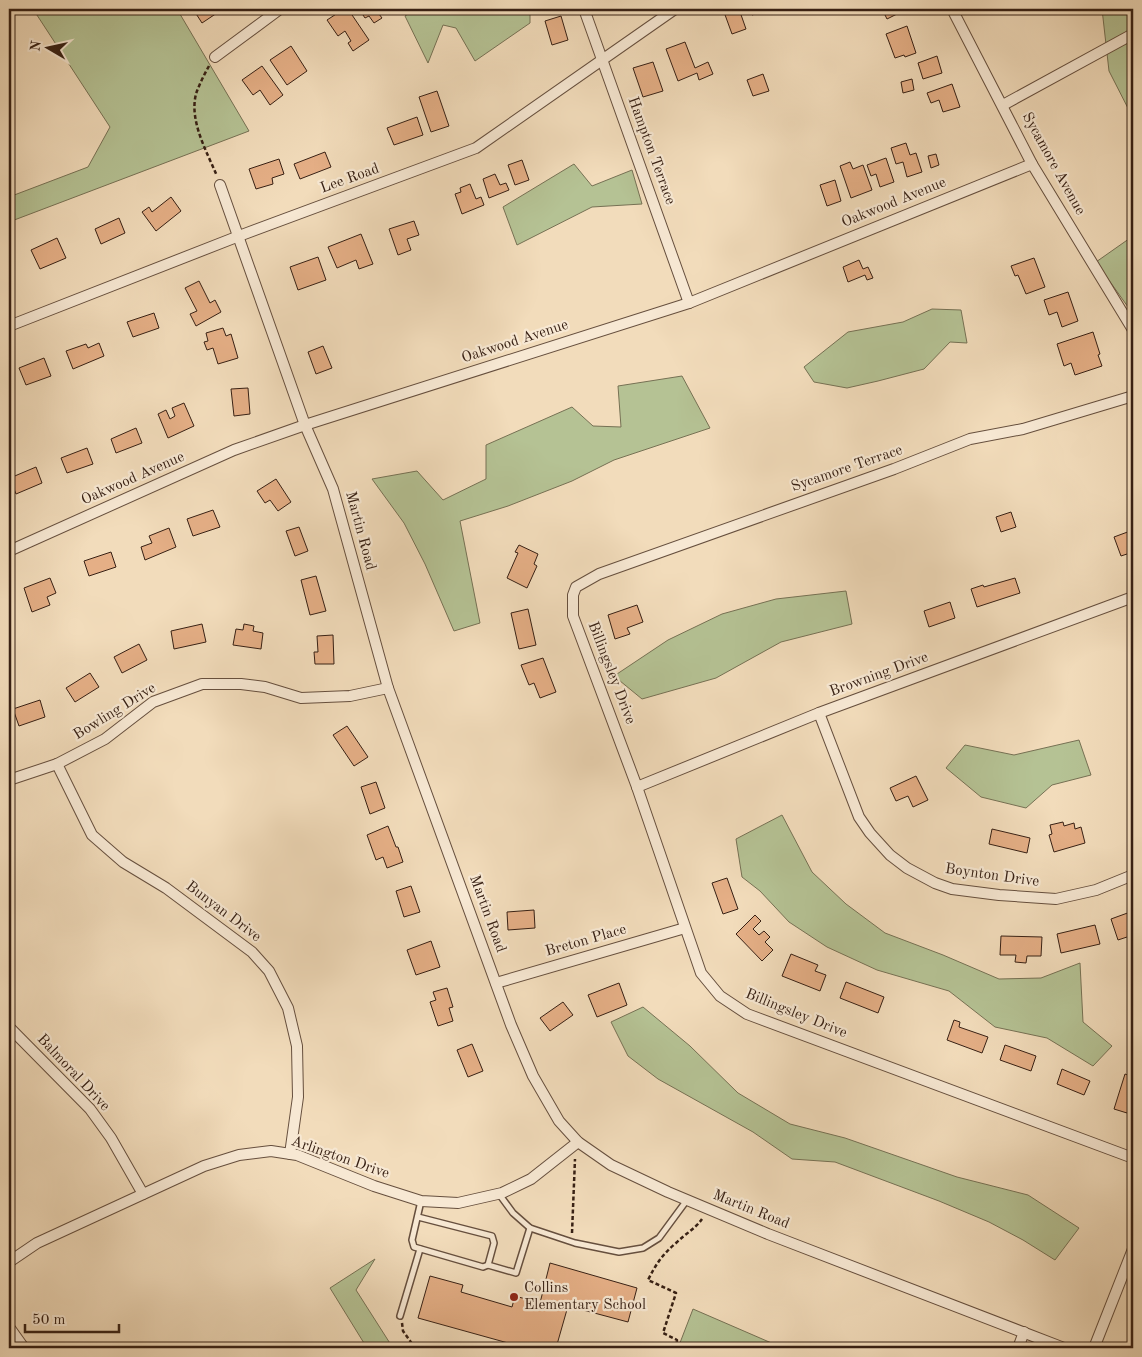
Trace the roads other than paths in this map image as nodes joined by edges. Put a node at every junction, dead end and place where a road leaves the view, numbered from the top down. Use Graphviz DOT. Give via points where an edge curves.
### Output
graph roads {
  1 [pos="280,9"];
  2 [pos="584,9"];
  3 [pos="675,9"];
  4 [pos="952,9"];
  5 [pos="1133,34"];
  6 [pos="214,56"];
  7 [pos="603,60"];
  8 [pos="1003,106"];
  9 [pos="1032,164"];
  10 [pos="220,185"];
  11 [pos="239,236"];
  12 [pos="689,303"];
  13 [pos="9,326"];
  14 [pos="1133,330"];
  15 [pos="1133,396"];
  16 [pos="305,425"];
  17 [pos="9,551"];
  18 [pos="576,587"];
  19 [pos="1133,597"];
  20 [pos="388,688"];
  21 [pos="819,713"];
  22 [pos="57,764"];
  23 [pos="9,780"];
  24 [pos="638,787"];
  25 [pos="1133,875"];
  26 [pos="685,928"];
  27 [pos="496,983"];
  28 [pos="9,1027"];
  29 [pos="578,1142"];
  30 [pos="290,1154"];
  31 [pos="1133,1158"];
  32 [pos="143,1194"];
  33 [pos="499,1194"];
  34 [pos="687,1200"];
  35 [pos="421,1201"];
  36 [pos="418,1217"];
  37 [pos="530,1228"];
  38 [pos="1133,1248"];
  39 [pos="420,1249"];
  40 [pos="9,1262"];
  41 [pos="488,1265"];
  42 [pos="400,1316"];
  43 [pos="9,1327"];
  44 [pos="1024,1332"];
  45 [pos="24,1348"];
  46 [pos="1018,1348"];
  47 [pos="1064,1348"];
  48 [pos="1094,1348"];
  1 -- 6 [label="street"];
  2 -- 7 [label="street, Hampton Terrace"];
  3 -- 7 [label="street, Lee Road"];
  4 -- 8 [label="street, Sycamore Avenue"];
  5 -- 8 [label="street"];
  7 -- 11 [label="street, Lee Road" via="476,148"];
  7 -- 12 [label="street, Hampton Terrace"];
  8 -- 9 [label="street, Sycamore Avenue"];
  9 -- 12 [label="street, Oakwood Avenue"];
  9 -- 14 [label="street, Sycamore Avenue"];
  10 -- 11 [label="street, Martin Road"];
  11 -- 13 [label="street, Lee Road"];
  11 -- 16 [label="street, Martin Road"];
  12 -- 16 [label="street, Oakwood Avenue"];
  15 -- 18 [label="street, Sycamore Terrace" via="1023,429 970,439 599,574"];
  16 -- 17 [label="street, Oakwood Avenue" via="234,450"];
  16 -- 20 [label="street, Martin Road" via="333,489"];
  18 -- 24 [label="street, Billingsley Drive" via="573,616"];
  19 -- 21 [label="street, Browning Drive"];
  20 -- 22 [label="street, Bowling Drive" via="350,696 301,698 257,686 202,684 153,702 105,739"];
  20 -- 27 [label="street, Martin Road"];
  21 -- 24 [label="street, Browning Drive"];
  21 -- 25 [label="street, Boynton Drive" via="859,817 890,855 935,883 980,893 1056,900 1096,890"];
  22 -- 23 [label="street, Bowling Drive"];
  22 -- 30 [label="street, Bunyan Drive" via="92,835 123,862 166,888 252,952 270,971 288,1008 296,1046 298,1096"];
  24 -- 26 [label="street, Billingsley Drive"];
  26 -- 27 [label="street, Breton Place"];
  26 -- 31 [label="street, Billingsley Drive" via="702,973 720,996 747,1014"];
  27 -- 29 [label="street, Martin Road" via="532,1076 559,1121"];
  28 -- 32 [label="street, Balmoral Drive" via="90,1109"];
  29 -- 33 [label="street, Arlington Drive" via="531,1180"];
  29 -- 34 [label="street, Martin Road" via="611,1164"];
  30 -- 32 [label="street, Arlington Drive" via="271,1151 239,1155 204,1166"];
  30 -- 35 [label="street, Arlington Drive"];
  32 -- 40 [label="street, Arlington Drive" via="37,1243"];
  33 -- 35 [label="street, Arlington Drive" via="458,1203"];
  33 -- 37 [label="lane"];
  34 -- 37 [label="lane" via="659,1238 643,1248 619,1252 572,1242"];
  34 -- 44 [label="street, Martin Road"];
  35 -- 36 [label="lane"];
  36 -- 39 [label="lane" via="412,1240 414,1247"];
  36 -- 41 [label="lane" via="492,1236 494,1243"];
  37 -- 41 [label="lane" via="516,1273"];
  38 -- 48 [label="street"];
  39 -- 41 [label="lane" via="483,1267"];
  39 -- 42 [label="lane"];
  43 -- 45 [label="street"];
  44 -- 46 [label="street"];
  44 -- 47 [label="street, Martin Road"];
}
